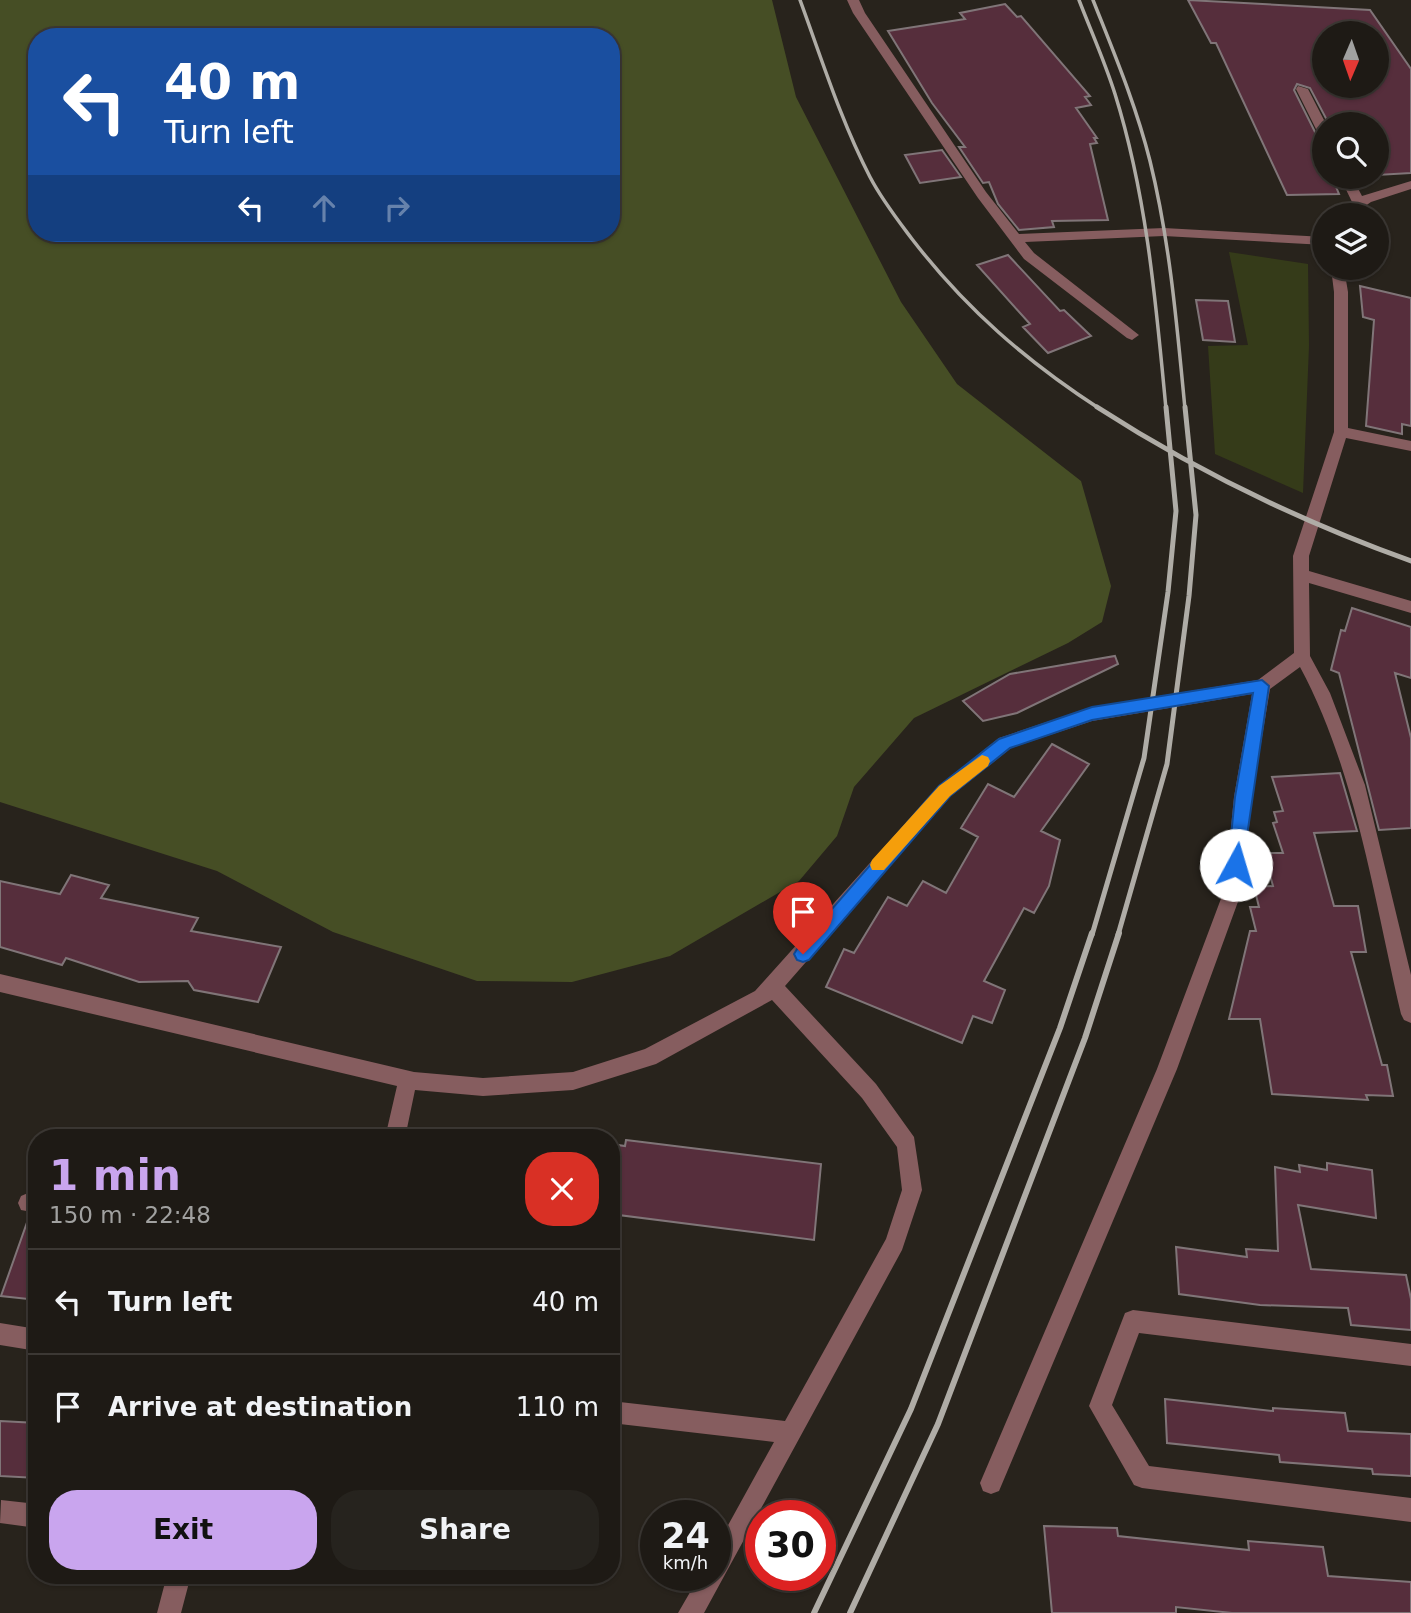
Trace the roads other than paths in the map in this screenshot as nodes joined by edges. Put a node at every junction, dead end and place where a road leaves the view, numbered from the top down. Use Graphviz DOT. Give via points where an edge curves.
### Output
graph roads {
  1 [pos="853,0"];
  2 [pos="1302,89"];
  3 [pos="1314,112"];
  4 [pos="1411,185"];
  5 [pos="1362,203"];
  6 [pos="1016,239"];
  7 [pos="1312,239"];
  8 [pos="1340,280"];
  9 [pos="1132,335"];
  10 [pos="1341,432"];
  11 [pos="1411,446"];
  12 [pos="1302,575"];
  13 [pos="1411,607"];
  14 [pos="1302,656"];
  15 [pos="1262,686"];
  16 [pos="0,983"];
  17 [pos="772,986"];
  18 [pos="1411,1014"];
  19 [pos="408,1079"];
  20 [pos="398,1129"];
  21 [pos="0,1334"];
  22 [pos="28,1339"];
  23 [pos="1411,1355"];
  24 [pos="620,1413"];
  25 [pos="790,1433"];
  26 [pos="991,1483"];
  27 [pos="1411,1510"];
  28 [pos="1,1513"];
  29 [pos="28,1515"];
  30 [pos="731,1542"];
  31 [pos="177,1584"];
  32 [pos="703,1591"];
  33 [pos="169,1613"];
  34 [pos="690,1613"];
  1 -- 6 [label="street"];
  2 -- 3 [label="street"];
  4 -- 5 [label="street"];
  6 -- 7 [label="street" via="1146,233"];
  6 -- 9 [label="street" via="1029,256"];
  8 -- 10 [label="street"];
  10 -- 11 [label="street"];
  10 -- 12 [label="street" via="1301,556"];
  12 -- 13 [label="street"];
  12 -- 14 [label="street"];
  14 -- 15 [label="street"];
  14 -- 18 [label="street" via="1322,693 1356,785"];
  15 -- 17 [label="street" via="1092,714 1005,743 945,791"];
  15 -- 26 [label="street" via="1230,901 1167,1069"];
  16 -- 19 [label="street"];
  17 -- 19 [label="street" via="762,997 649,1057 573,1081 483,1087"];
  17 -- 25 [label="street" via="869,1091 907,1144 912,1190 895,1243"];
  19 -- 20 [label="street"];
  21 -- 22 [label="street"];
  23 -- 27 [label="street" via="1133,1321 1100,1406 1142,1477"];
  24 -- 25 [label="street"];
  25 -- 30 [label="street"];
  28 -- 29 [label="street"];
  31 -- 33 [label="street"];
  32 -- 34 [label="street"];
}
